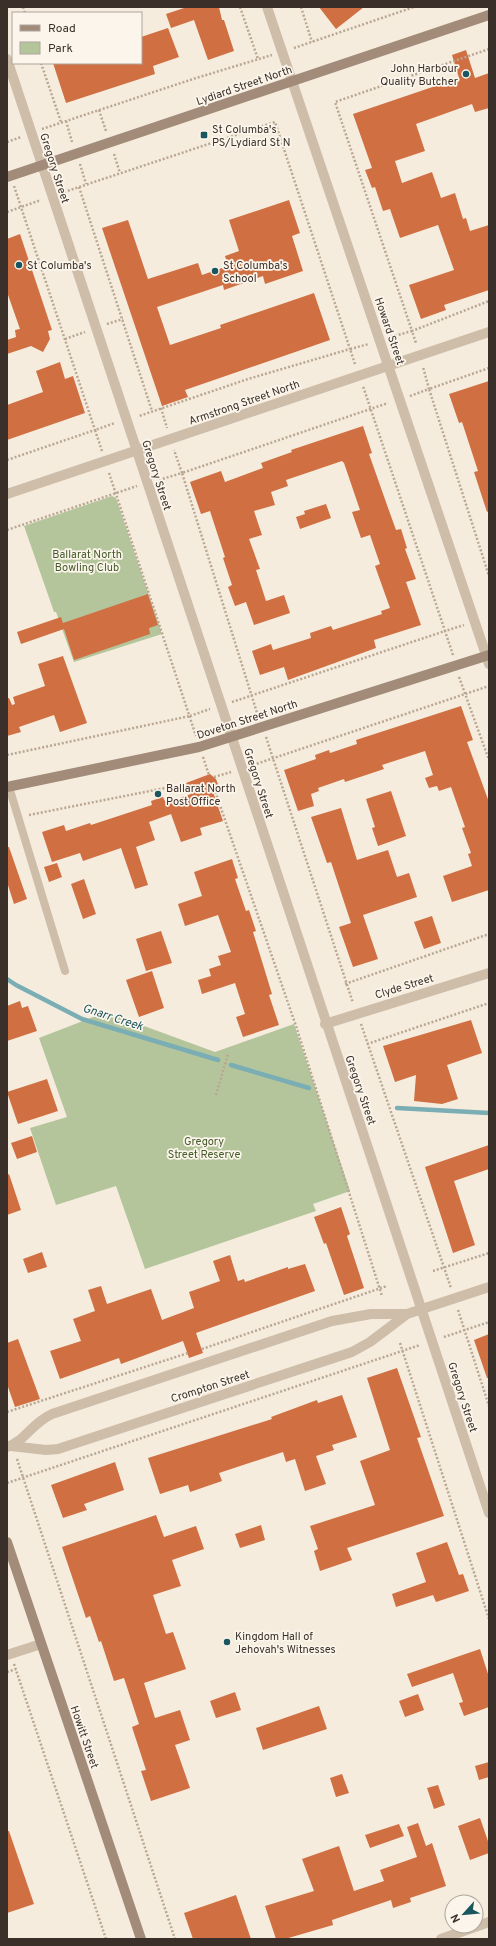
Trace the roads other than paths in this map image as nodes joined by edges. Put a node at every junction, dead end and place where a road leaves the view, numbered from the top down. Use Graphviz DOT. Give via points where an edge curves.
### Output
graph roads {
  1 [pos="267,7"];
  2 [pos="489,15"];
  3 [pos="7,59"];
  4 [pos="292,81"];
  5 [pos="41,166"];
  6 [pos="7,177"];
  7 [pos="489,332"];
  8 [pos="388,365"];
  9 [pos="136,451"];
  10 [pos="7,494"];
  11 [pos="488,658"];
  12 [pos="231,737"];
  13 [pos="8,787"];
  14 [pos="65,971"];
  15 [pos="489,973"];
  16 [pos="326,1024"];
  17 [pos="489,1287"];
  18 [pos="422,1310"];
  19 [pos="408,1314"];
  20 [pos="11,1449"];
  21 [pos="489,1514"];
  22 [pos="7,1542"];
  23 [pos="41,1644"];
  24 [pos="9,1655"];
  25 [pos="489,1922"];
  26 [pos="141,1939"];
  27 [pos="441,1939"];
  1 -- 4 [label="street, Howard Street"];
  2 -- 4 [label="main road, Lydiard Street North"];
  3 -- 5 [label="street, Gregory Street"];
  4 -- 5 [label="main road, Lydiard Street North"];
  4 -- 8 [label="street, Howard Street"];
  5 -- 6 [label="main road, Lydiard Street North"];
  5 -- 9 [label="street, Gregory Street"];
  7 -- 8 [label="street, Armstrong Street North"];
  8 -- 9 [label="street, Armstrong Street North"];
  8 -- 11 [label="street, Howard Street"];
  9 -- 10 [label="street, Armstrong Street North"];
  9 -- 12 [label="street, Gregory Street"];
  11 -- 12 [label="main road, Doveton Street North" via="456,665"];
  12 -- 13 [label="main road, Doveton Street North" via="186,751"];
  12 -- 16 [label="street, Gregory Street"];
  13 -- 14 [label="lane"];
  15 -- 16 [label="street, Clyde Street"];
  16 -- 18 [label="street, Gregory Street"];
  17 -- 18 [label="street, Crompton Street"];
  18 -- 19 [label="street, Crompton Street"];
  18 -- 21 [label="street, Gregory Street"];
  19 -- 20 [label="street, Crompton Street" via="352,1352 58,1449"];
  19 -- 20 [label="street, Crompton Street" via="359,1315 302,1331 52,1414 36,1423"];
  22 -- 23 [label="main road, Howitt Street"];
  23 -- 24 [label="street"];
  23 -- 26 [label="main road, Howitt Street"];
  25 -- 27 [label="street"];
}
